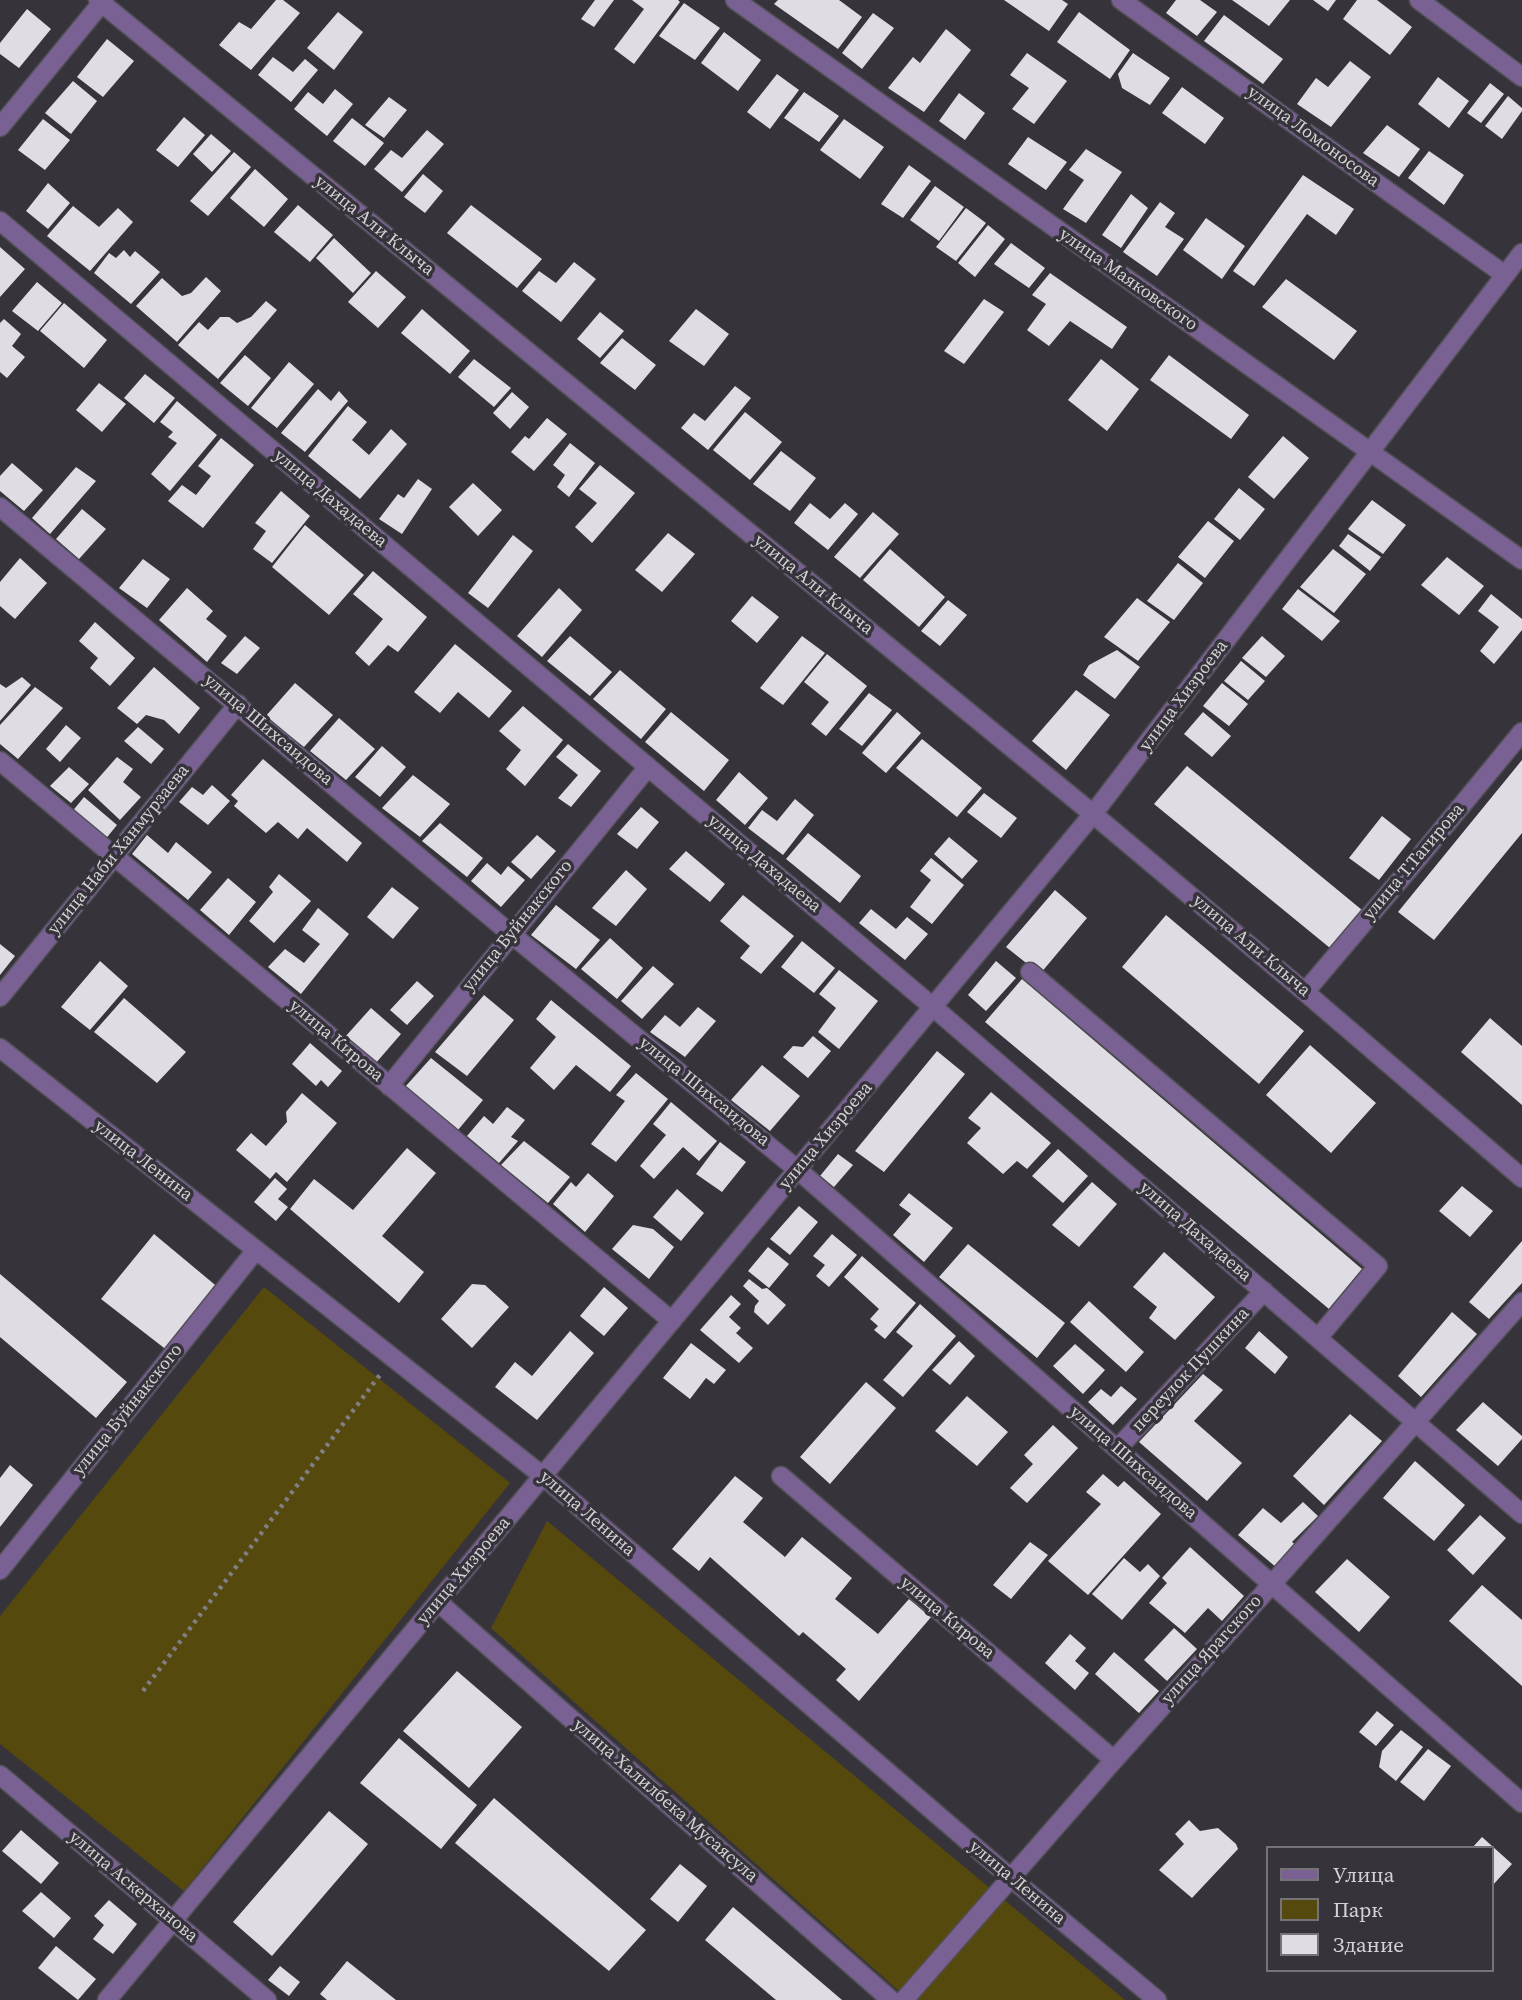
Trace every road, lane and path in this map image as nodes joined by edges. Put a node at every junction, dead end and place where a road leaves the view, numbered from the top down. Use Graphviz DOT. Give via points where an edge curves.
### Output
graph roads {
  1 [pos="735,0"];
  2 [pos="1121,0"];
  3 [pos="1419,0"];
  4 [pos="102,1"];
  5 [pos="1522,77"];
  6 [pos="0,127"];
  7 [pos="0,221"];
  8 [pos="1522,253"];
  9 [pos="1505,275"];
  10 [pos="1370,452"];
  11 [pos="0,507"];
  12 [pos="1522,560"];
  13 [pos="238,704"];
  14 [pos="1522,732"];
  15 [pos="0,761"];
  16 [pos="648,766"];
  17 [pos="1093,814"];
  18 [pos="114,857"];
  19 [pos="511,934"];
  20 [pos="1030,972"];
  21 [pos="1305,992"];
  22 [pos="0,997"];
  23 [pos="933,1007"];
  24 [pos="0,1048"];
  25 [pos="389,1086"];
  26 [pos="798,1170"];
  27 [pos="1522,1178"];
  28 [pos="256,1250"];
  29 [pos="1264,1291"];
  30 [pos="1522,1302"];
  31 [pos="672,1321"];
  32 [pos="1318,1338"];
  33 [pos="393,1358"];
  34 [pos="1416,1422"];
  35 [pos="1117,1449"];
  36 [pos="543,1476"];
  37 [pos="781,1476"];
  38 [pos="1522,1514"];
  39 [pos="0,1570"];
  40 [pos="1272,1584"];
  41 [pos="438,1602"];
  42 [pos="143,1691"];
  43 [pos="1114,1760"];
  44 [pos="0,1775"];
  45 [pos="1522,1803"];
  46 [pos="1011,1878"];
  47 [pos="173,1921"];
  48 [pos="107,2000"];
  49 [pos="267,2000"];
  50 [pos="891,2000"];
  51 [pos="904,2000"];
  52 [pos="1157,2000"];
  1 -- 10 [label="street, улица Маяковского"];
  2 -- 9 [label="street, улица Ломоносова"];
  3 -- 5 [label="street"];
  4 -- 6 [label="street"];
  4 -- 17 [label="street, улица Али Клыча"];
  7 -- 16 [label="street, улица Дахадаева"];
  8 -- 9 [label="street, улица Хизроева"];
  9 -- 10 [label="street, улица Хизроева"];
  10 -- 12 [label="street, улица Маяковского"];
  10 -- 17 [label="street, улица Хизроева"];
  11 -- 13 [label="street, улица Шихсаидова"];
  13 -- 18 [label="street, улица Наби Ханмурзаева"];
  13 -- 19 [label="street, улица Шихсаидова"];
  14 -- 21 [label="street, улица Т.Тагирова"];
  15 -- 18 [label="street, улица Кирова"];
  16 -- 19 [label="street, улица Буйнакского"];
  16 -- 23 [label="street, улица Дахадаева"];
  17 -- 21 [label="street, улица Али Клыча"];
  17 -- 23 [label="street, улица Хизроева"];
  18 -- 22 [label="street, улица Наби Ханмурзаева"];
  18 -- 25 [label="street, улица Кирова"];
  19 -- 25 [label="street, улица Буйнакского"];
  19 -- 26 [label="street, улица Шихсаидова"];
  20 -- 32 [label="street" via="1378,1266"];
  21 -- 27 [label="street, улица Али Клыча"];
  23 -- 26 [label="street, улица Хизроева"];
  23 -- 29 [label="street, улица Дахадаева"];
  24 -- 28 [label="street, улица Ленина"];
  25 -- 31 [label="street, улица Кирова"];
  26 -- 31 [label="street, улица Хизроева"];
  26 -- 35 [label="street, улица Шихсаидова"];
  28 -- 33 [label="street, улица Ленина"];
  28 -- 39 [label="street, улица Буйнакского"];
  29 -- 32 [label="street, улица Дахадаева"];
  29 -- 35 [label="street, переулок Пушкина"];
  30 -- 34 [label="street, улица Ярагского"];
  31 -- 36 [label="street, улица Хизроева"];
  32 -- 34 [label="street, улица Дахадаева"];
  33 -- 36 [label="street, улица Ленина"];
  33 -- 42 [label="path"];
  34 -- 38 [label="street, улица Дахадаева"];
  34 -- 40 [label="street, улица Ярагского"];
  35 -- 40 [label="street, улица Шихсаидова"];
  36 -- 41 [label="street, улица Хизроева"];
  36 -- 46 [label="street, улица Ленина"];
  37 -- 43 [label="street, улица Кирова"];
  40 -- 43 [label="street, улица Ярагского"];
  40 -- 45 [label="street, улица Шихсаидова"];
  41 -- 47 [label="street, улица Хизроева"];
  41 -- 50 [label="street, улица Халилбека Мусаясула"];
  43 -- 46 [label="street, улица Ярагского"];
  44 -- 47 [label="street, улица Аскерханова"];
  46 -- 51 [label="street, улица Ярагского"];
  46 -- 52 [label="street, улица Ленина"];
  47 -- 48 [label="street, улица Хизроева"];
  47 -- 49 [label="street, улица Аскерханова"];
}
